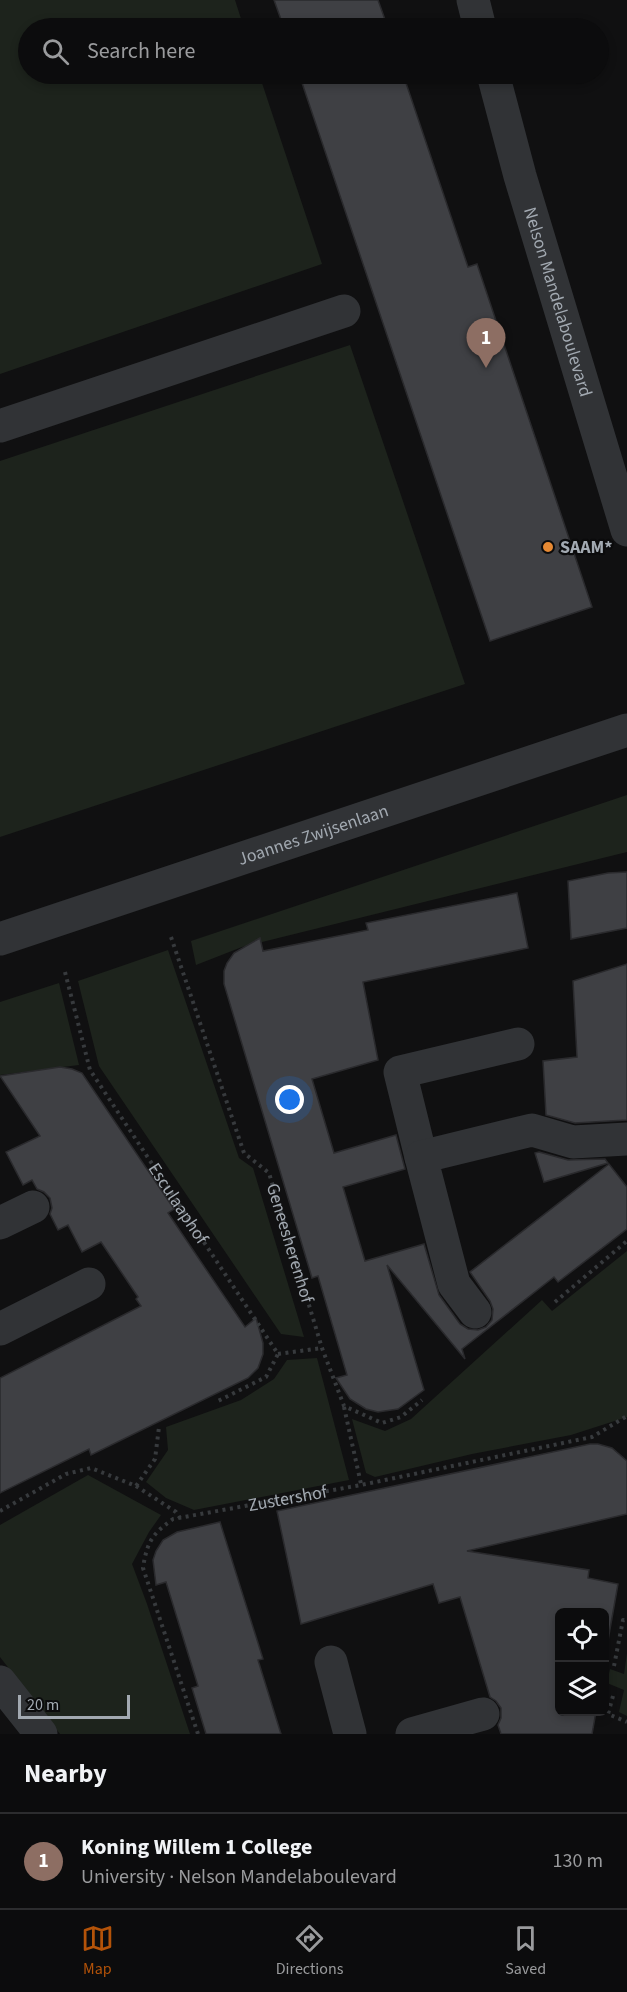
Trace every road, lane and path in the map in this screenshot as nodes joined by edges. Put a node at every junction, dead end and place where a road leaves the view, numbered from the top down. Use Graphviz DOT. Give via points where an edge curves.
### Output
graph roads {
  1 [pos="473,0"];
  2 [pos="478,18"];
  3 [pos="496,84"];
  4 [pos="344,311"];
  5 [pos="0,426"];
  6 [pos="627,530"];
  7 [pos="627,730"];
  8 [pos="171,937"];
  9 [pos="0,939"];
  10 [pos="65,972"];
  11 [pos="518,1044"];
  12 [pos="627,1139"];
  13 [pos="421,1157"];
  14 [pos="33,1207"];
  15 [pos="0,1223"];
  16 [pos="627,1241"];
  17 [pos="89,1284"];
  18 [pos="555,1302"];
  19 [pos="475,1312"];
  20 [pos="0,1329"];
  21 [pos="322,1348"];
  22 [pos="278,1354"];
  23 [pos="422,1400"];
  24 [pos="216,1402"];
  25 [pos="344,1406"];
  26 [pos="627,1416"];
  27 [pos="159,1427"];
  28 [pos="361,1485"];
  29 [pos="136,1486"];
  30 [pos="0,1510"];
  31 [pos="180,1518"];
  32 [pos="627,1622"];
  33 [pos="331,1662"];
  34 [pos="614,1666"];
  35 [pos="0,1682"];
  36 [pos="613,1696"];
  37 [pos="483,1714"];
  38 [pos="627,1722"];
  39 [pos="41,1734"];
  40 [pos="198,1734"];
  41 [pos="350,1734"];
  42 [pos="411,1734"];
  1 -- 2 [label="street"];
  3 -- 6 [label="street, Nelson Mandelaboulevard"];
  4 -- 5 [label="street"];
  7 -- 9 [label="street, Joannes Zwijsenlaan"];
  8 -- 21 [label="path, Geneesherenhof" via="244,1153 268,1173"];
  10 -- 22 [label="path, Esculaaphof" via="90,1070"];
  11 -- 13 [label="street" via="400,1072"];
  12 -- 13 [label="street" via="573,1142 532,1130"];
  13 -- 19 [label="street" via="454,1284"];
  14 -- 15 [label="street"];
  16 -- 18 [label="path"];
  17 -- 20 [label="street"];
  21 -- 22 [label="path"];
  21 -- 25 [label="path, Geneesherenhof"];
  22 -- 24 [label="path" via="266,1377"];
  23 -- 25 [label="path" via="401,1417 382,1424"];
  25 -- 28 [label="path, Geneesherenhof"];
  26 -- 28 [label="path, Zustershof" via="592,1437"];
  27 -- 29 [label="path" via="154,1459"];
  28 -- 31 [label="path, Zustershof"];
  29 -- 30 [label="path" via="91,1468 66,1474"];
  29 -- 31 [label="path"];
  31 -- 40 [label="path, Zustershof" via="157,1530 146,1550 143,1568"];
  32 -- 34 [label="path" via="623,1620"];
  33 -- 41 [label="street"];
  35 -- 39 [label="street"];
  36 -- 38 [label="path" via="608,1714"];
  37 -- 42 [label="street"];
}
